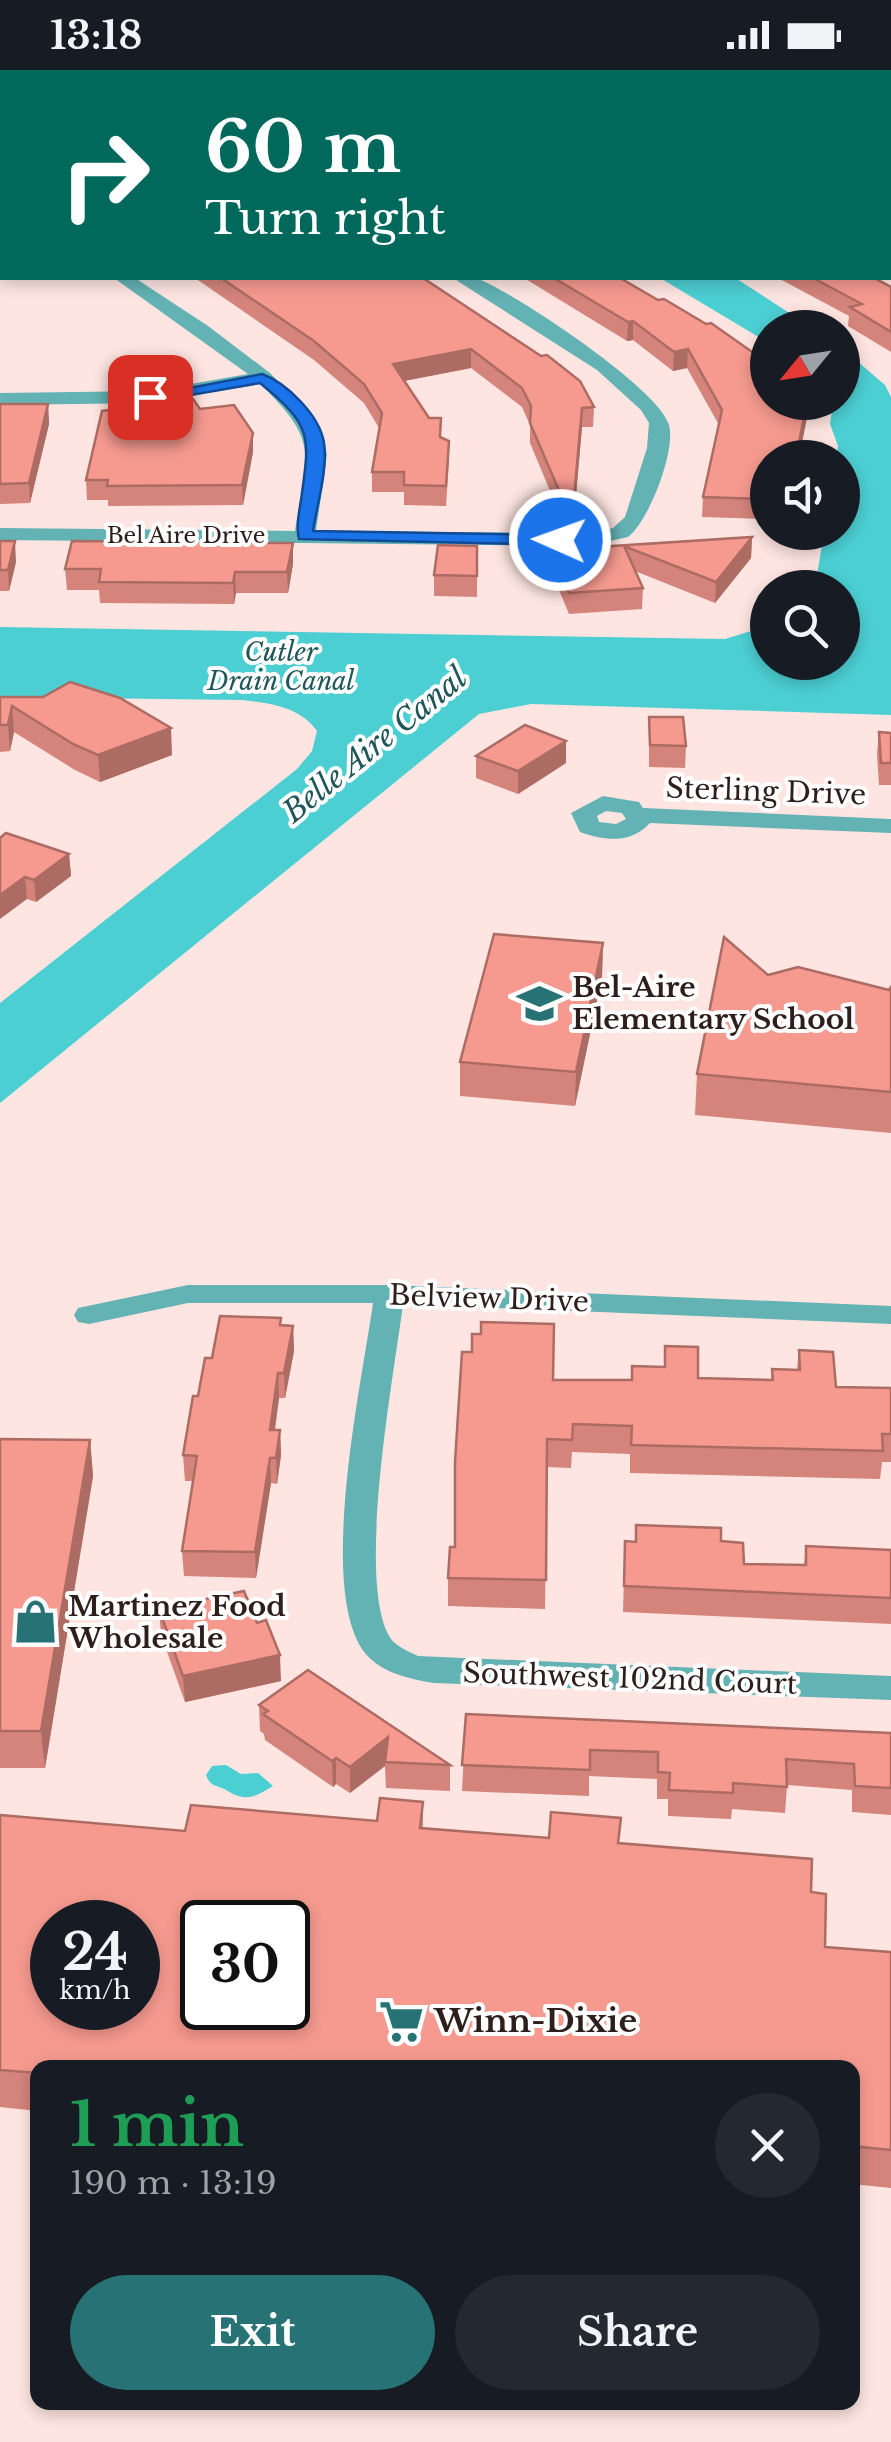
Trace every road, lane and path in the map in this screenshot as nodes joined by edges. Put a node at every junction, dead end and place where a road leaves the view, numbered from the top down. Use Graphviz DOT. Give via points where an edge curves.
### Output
graph roads {
  1 [pos="127,280"];
  2 [pos="465,280"];
  3 [pos="262,378"];
  4 [pos="0,399"];
  5 [pos="0,534"];
  6 [pos="304,536"];
  7 [pos="639,815"];
  8 [pos="891,826"];
  9 [pos="389,1294"];
  10 [pos="89,1314"];
  11 [pos="891,1316"];
  12 [pos="891,1688"];
  1 -- 3 [label="street"];
  2 -- 6 [label="street, Bel Aire Drive" via="624,380 655,413 659,439 637,519 611,536 572,540"];
  3 -- 4 [label="street" via="173,396"];
  3 -- 6 [label="street" via="302,412 316,441"];
  5 -- 6 [label="street, Bel Aire Drive"];
  7 -- 8 [label="street, Sterling Drive"];
  9 -- 10 [label="street, Belview Drive" via="188,1294"];
  9 -- 11 [label="street, Belview Drive"];
  9 -- 12 [label="street, Southwest 102nd Court" via="361,1533 362,1600 376,1644 401,1663 434,1671"];
}
